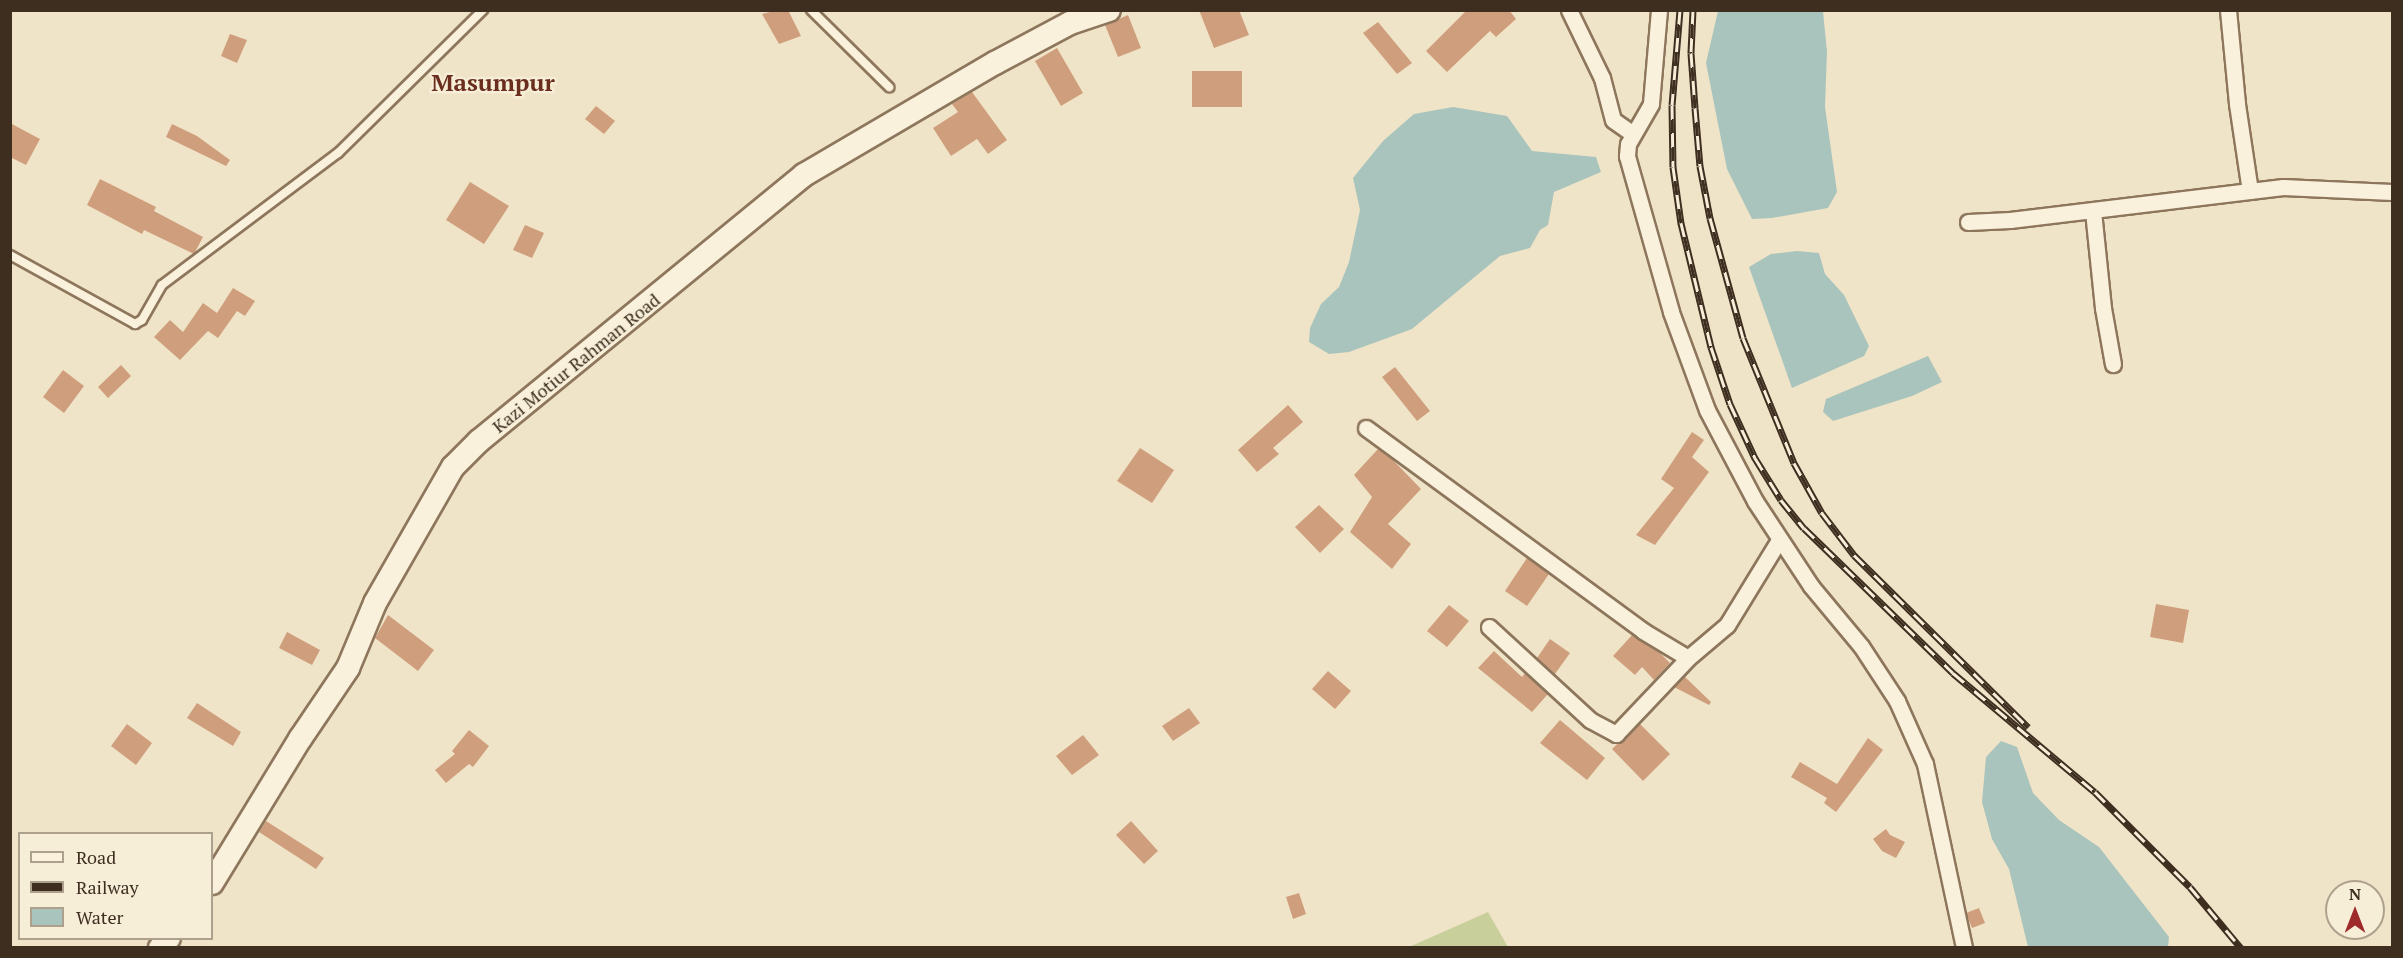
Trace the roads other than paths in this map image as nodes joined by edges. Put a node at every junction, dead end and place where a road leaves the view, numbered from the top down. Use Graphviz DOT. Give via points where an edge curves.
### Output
graph roads {
  1 [pos="483,10"];
  2 [pos="811,10"];
  3 [pos="1109,10"];
  4 [pos="1569,10"];
  5 [pos="1659,10"];
  6 [pos="2228,10"];
  7 [pos="889,87"];
  8 [pos="1633,134"];
  9 [pos="2250,191"];
  10 [pos="2392,192"];
  11 [pos="2093,211"];
  12 [pos="1968,222"];
  13 [pos="10,255"];
  14 [pos="2113,364"];
  15 [pos="1366,428"];
  16 [pos="1779,540"];
  17 [pos="1489,627"];
  18 [pos="1688,658"];
  19 [pos="213,881"];
  20 [pos="1964,948"];
  1 -- 13 [label="lane" via="338,153 162,285 142,320 135,324"];
  2 -- 7 [label="lane"];
  3 -- 19 [label="main road, Kazi Motiur Rahman Road" via="1070,23 995,63 804,175 479,441 453,467 375,603 348,668"];
  4 -- 8 [label="street" via="1602,78 1613,120"];
  5 -- 8 [label="street" via="1652,104"];
  6 -- 9 [label="street"];
  8 -- 16 [label="street" via="1627,156 1671,312 1707,410"];
  9 -- 10 [label="street" via="2283,187"];
  9 -- 11 [label="street"];
  11 -- 12 [label="street"];
  11 -- 14 [label="street"];
  15 -- 18 [label="street" via="1643,631"];
  16 -- 18 [label="street" via="1727,625"];
  16 -- 20 [label="street" via="1898,701 1925,764"];
  17 -- 18 [label="street" via="1590,720 1616,734"];
}
